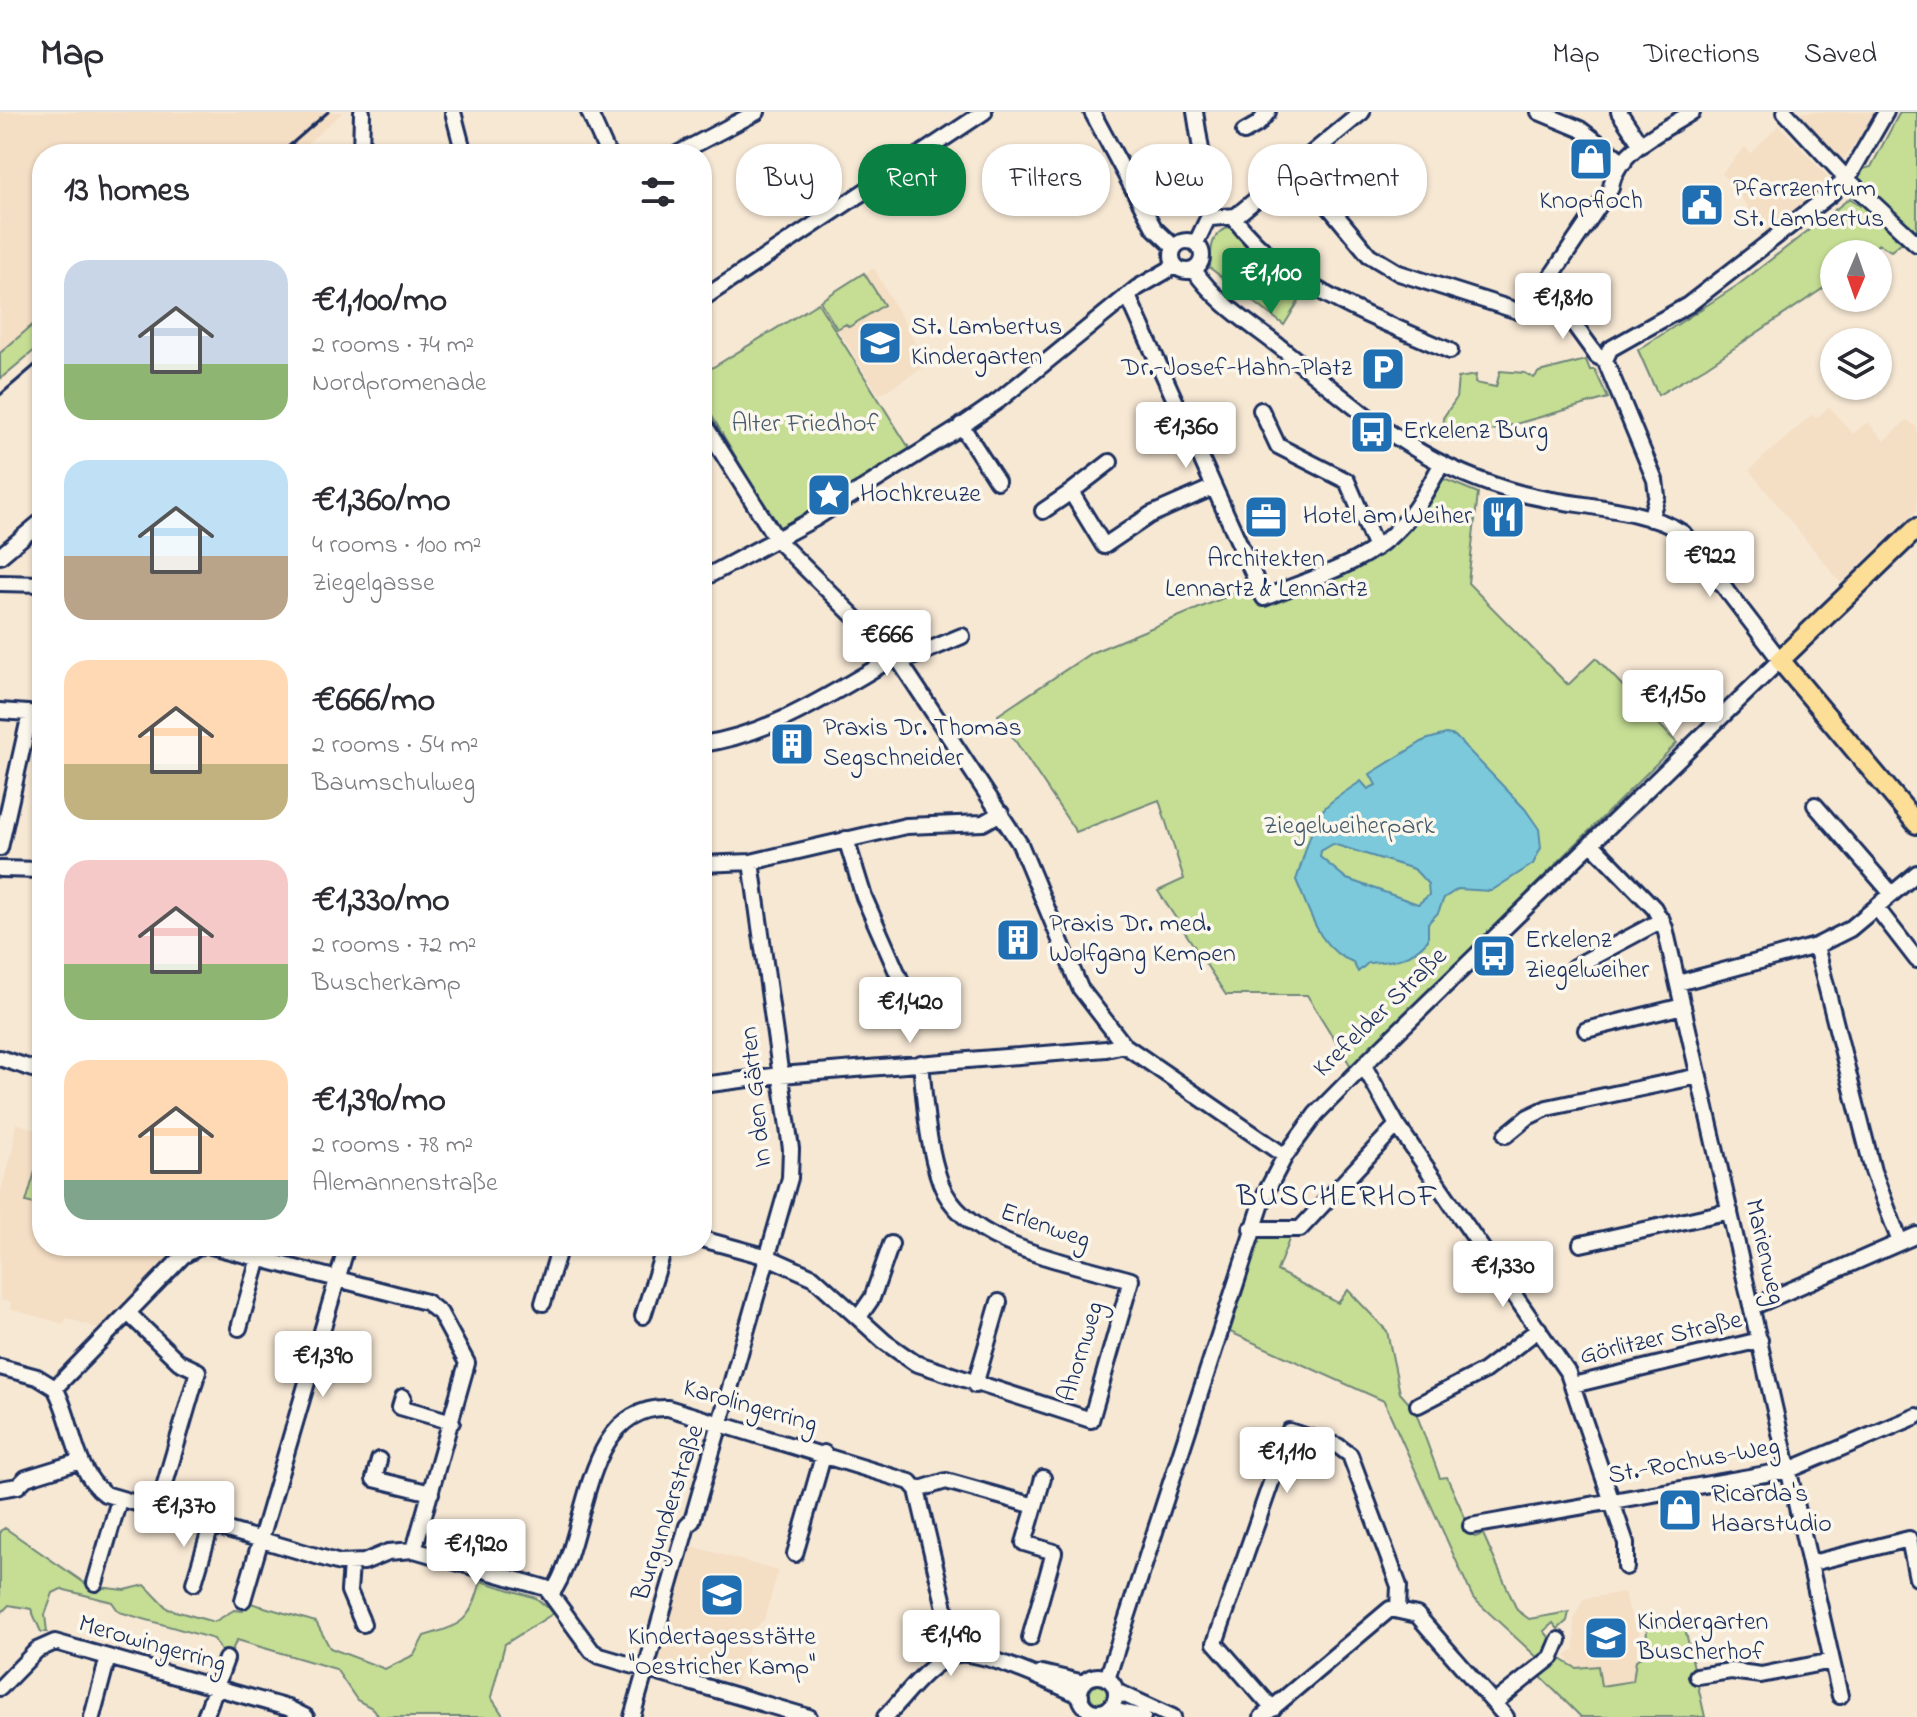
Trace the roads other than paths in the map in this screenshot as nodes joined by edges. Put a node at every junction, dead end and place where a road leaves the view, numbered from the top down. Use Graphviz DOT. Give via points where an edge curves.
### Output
graph roads {
  1 [pos="362,112"];
  2 [pos="453,112"];
  3 [pos="589,112"];
  4 [pos="757,112"];
  5 [pos="984,112"];
  6 [pos="1092,112"];
  7 [pos="1195,112"];
  8 [pos="1268,112"];
  9 [pos="1362,112"];
  10 [pos="1539,112"];
  11 [pos="1619,112"];
  12 [pos="1692,112"];
  13 [pos="1785,112"];
  14 [pos="1886,112"];
  15 [pos="1244,132"];
  16 [pos="361,144"];
  17 [pos="461,144"];
  18 [pos="603,144"];
  19 [pos="696,144"];
  20 [pos="1325,144"];
  21 [pos="1641,145"];
  22 [pos="1624,162"];
  23 [pos="1846,178"];
  24 [pos="1248,207"];
  25 [pos="1236,216"];
  26 [pos="1335,216"];
  27 [pos="1211,218"];
  28 [pos="1196,243"];
  29 [pos="1917,244"];
  30 [pos="1174,247"];
  31 [pos="1175,266"];
  32 [pos="1194,270"];
  33 [pos="1549,290"];
  34 [pos="712,292"];
  35 [pos="1128,296"];
  36 [pos="1450,351"];
  37 [pos="1605,360"];
  38 [pos="1261,410"];
  39 [pos="961,425"];
  40 [pos="712,437"];
  41 [pos="1110,462"];
  42 [pos="1441,465"];
  43 [pos="997,481"];
  44 [pos="1214,487"];
  45 [pos="1071,492"];
  46 [pos="1043,511"];
  47 [pos="1650,519"];
  48 [pos="1917,528"];
  49 [pos="32,529"];
  50 [pos="777,540"];
  51 [pos="1376,548"];
  52 [pos="0,556"];
  53 [pos="712,574"];
  54 [pos="0,583"];
  55 [pos="32,584"];
  56 [pos="962,636"];
  57 [pos="898,660"];
  58 [pos="1780,660"];
  59 [pos="0,711"];
  60 [pos="32,714"];
  61 [pos="32,729"];
  62 [pos="712,742"];
  63 [pos="1815,805"];
  64 [pos="1001,813"];
  65 [pos="1917,824"];
  66 [pos="846,839"];
  67 [pos="1592,844"];
  68 [pos="0,848"];
  69 [pos="751,862"];
  70 [pos="712,864"];
  71 [pos="0,869"];
  72 [pos="32,870"];
  73 [pos="1917,873"];
  74 [pos="1892,894"];
  75 [pos="1876,907"];
  76 [pos="1662,920"];
  77 [pos="1816,946"];
  78 [pos="1917,960"];
  79 [pos="1574,967"];
  80 [pos="900,979"];
  81 [pos="1678,983"];
  82 [pos="1683,1006"];
  83 [pos="1586,1030"];
  84 [pos="1124,1045"];
  85 [pos="0,1058"];
  86 [pos="921,1063"];
  87 [pos="1364,1066"];
  88 [pos="32,1069"];
  89 [pos="781,1075"];
  90 [pos="1699,1076"];
  91 [pos="712,1084"];
  92 [pos="1397,1125"];
  93 [pos="1506,1135"];
  94 [pos="1285,1156"];
  95 [pos="1730,1211"];
  96 [pos="1251,1229"];
  97 [pos="1917,1235"];
  98 [pos="712,1242"];
  99 [pos="1900,1242"];
  100 [pos="891,1244"];
  101 [pos="1581,1244"];
  102 [pos="183,1256"];
  103 [pos="251,1256"];
  104 [pos="344,1256"];
  105 [pos="557,1256"];
  106 [pos="662,1256"];
  107 [pos="768,1257"];
  108 [pos="259,1258"];
  109 [pos="337,1280"];
  110 [pos="1131,1280"];
  111 [pos="999,1302"];
  112 [pos="543,1303"];
  113 [pos="1752,1307"];
  114 [pos="129,1314"];
  115 [pos="643,1316"];
  116 [pos="859,1317"];
  117 [pos="239,1328"];
  118 [pos="1539,1329"];
  119 [pos="1760,1340"];
  120 [pos="0,1367"];
  121 [pos="736,1369"];
  122 [pos="975,1385"];
  123 [pos="1573,1385"];
  124 [pos="55,1388"];
  125 [pos="403,1397"];
  126 [pos="1418,1405"];
  127 [pos="1917,1416"];
  128 [pos="452,1422"];
  129 [pos="722,1423"];
  130 [pos="824,1453"];
  131 [pos="379,1460"];
  132 [pos="81,1461"];
  133 [pos="1789,1470"];
  134 [pos="1043,1478"];
  135 [pos="0,1489"];
  136 [pos="917,1490"];
  137 [pos="431,1493"];
  138 [pos="119,1500"];
  139 [pos="1612,1501"];
  140 [pos="1035,1506"];
  141 [pos="157,1511"];
  142 [pos="211,1526"];
  143 [pos="1471,1526"];
  144 [pos="259,1540"];
  145 [pos="414,1550"];
  146 [pos="795,1554"];
  147 [pos="1812,1563"];
  148 [pos="351,1564"];
  149 [pos="1626,1567"];
  150 [pos="1917,1578"];
  151 [pos="95,1583"];
  152 [pos="194,1583"];
  153 [pos="552,1593"];
  154 [pos="243,1600"];
  155 [pos="1398,1609"];
  156 [pos="363,1624"];
  157 [pos="1030,1638"];
  158 [pos="1559,1640"];
  159 [pos="956,1654"];
  160 [pos="108,1657"];
  161 [pos="226,1659"];
  162 [pos="1832,1661"];
  163 [pos="645,1670"];
  164 [pos="1697,1676"];
  165 [pos="1111,1685"];
  166 [pos="0,1688"];
  167 [pos="217,1688"];
  168 [pos="1082,1690"];
  169 [pos="1840,1696"];
  170 [pos="1494,1703"];
  171 [pos="1099,1712"];
  172 [pos="1267,1713"];
  173 [pos="92,1717"];
  174 [pos="205,1717"];
  175 [pos="306,1717"];
  176 [pos="632,1717"];
  177 [pos="809,1717"];
  178 [pos="885,1717"];
  179 [pos="1143,1717"];
  180 [pos="1173,1717"];
  181 [pos="1506,1717"];
  1 -- 16 [label="street"];
  2 -- 17 [label="street"];
  3 -- 18 [label="street"];
  4 -- 19 [label="street"];
  5 -- 34 [label="street"];
  6 -- 30 [label="street" via="1154,228"];
  7 -- 27 [label="street"];
  8 -- 15 [label="street"];
  9 -- 20 [label="street"];
  10 -- 22 [label="street" via="1580,129"];
  11 -- 21 [label="street"];
  12 -- 21 [label="street"];
  13 -- 23 [label="street"];
  14 -- 23 [label="street"];
  21 -- 22 [label="street"];
  22 -- 33 [label="street" via="1550,278"];
  23 -- 29 [label="street"];
  23 -- 37 [label="street" via="1774,241 1688,305 1610,349"];
  24 -- 25 [label="street"];
  25 -- 27 [label="street"];
  25 -- 36 [label="street" via="1262,253 1287,273"];
  26 -- 33 [label="street" via="1369,255 1399,273 1521,312"];
  27 -- 28 [label="street"];
  28 -- 30 [label="street" via="1183,241"];
  28 -- 32 [label="street" via="1202,258"];
  30 -- 31 [label="street"];
  31 -- 32 [label="street"];
  31 -- 35 [label="street"];
  32 -- 42 [label="street" via="1219,299 1367,418"];
  33 -- 37 [label="street"];
  35 -- 39 [label="street"];
  35 -- 44 [label="street"];
  37 -- 47 [label="street" via="1655,480 1657,496"];
  38 -- 51 [label="street" via="1278,446 1347,481"];
  39 -- 43 [label="street"];
  39 -- 50 [label="street"];
  40 -- 50 [label="street"];
  41 -- 45 [label="street"];
  42 -- 47 [label="street" via="1523,494"];
  42 -- 51 [label="street" via="1403,524"];
  44 -- 45 [label="street" via="1150,515 1104,546"];
  44 -- 51 [label="street" via="1264,598"];
  45 -- 46 [label="street"];
  47 -- 58 [label="street" via="1691,540"];
  48 -- 58 [label="main road, Krefelder Straße"];
  49 -- 52 [label="street"];
  50 -- 53 [label="street"];
  50 -- 57 [label="street"];
  54 -- 55 [label="street"];
  56 -- 57 [label="street"];
  57 -- 62 [label="street" via="757,731"];
  57 -- 64 [label="street"];
  58 -- 65 [label="main road"];
  58 -- 67 [label="street, Krefelder Straße"];
  59 -- 60 [label="street"];
  61 -- 68 [label="street"];
  63 -- 74 [label="street"];
  64 -- 66 [label="street" via="983,823 906,826"];
  64 -- 84 [label="street" via="1020,844 1080,988"];
  66 -- 69 [label="street"];
  66 -- 80 [label="street" via="864,897"];
  67 -- 76 [label="street, Marienweg"];
  67 -- 87 [label="street, Krefelder Straße"];
  69 -- 70 [label="street"];
  69 -- 89 [label="street, In den Gärten"];
  71 -- 72 [label="street"];
  73 -- 74 [label="street"];
  74 -- 75 [label="street"];
  75 -- 77 [label="street" via="1850,929"];
  75 -- 78 [label="street"];
  76 -- 79 [label="street"];
  76 -- 81 [label="street, Marienweg"];
  77 -- 81 [label="street"];
  77 -- 99 [label="street" via="1873,1171"];
  81 -- 82 [label="street, Marienweg"];
  82 -- 83 [label="street"];
  82 -- 90 [label="street, Marienweg"];
  84 -- 86 [label="street"];
  84 -- 94 [label="street"];
  85 -- 88 [label="street"];
  86 -- 89 [label="street"];
  86 -- 110 [label="street, Erlenweg" via="940,1178 967,1221 1018,1246"];
  87 -- 92 [label="street"];
  87 -- 94 [label="street, Krefelder Straße" via="1316,1114"];
  89 -- 91 [label="street"];
  89 -- 107 [label="street, In den Gärten" via="790,1178"];
  90 -- 93 [label="street" via="1547,1108"];
  90 -- 95 [label="street, Marienweg"];
  92 -- 96 [label="street" via="1300,1229"];
  92 -- 118 [label="street"];
  94 -- 96 [label="street, Krefelder Straße"];
  95 -- 101 [label="street"];
  95 -- 113 [label="street, Marienweg"];
  96 -- 165 [label="street, Krefelder Straße"];
  97 -- 99 [label="street"];
  98 -- 107 [label="street, Ahornweg"];
  99 -- 113 [label="street"];
  100 -- 116 [label="street" via="872,1298"];
  102 -- 114 [label="street"];
  103 -- 108 [label="street"];
  104 -- 109 [label="street"];
  105 -- 112 [label="street"];
  106 -- 115 [label="street"];
  107 -- 116 [label="street, Ahornweg" via="813,1277"];
  107 -- 121 [label="street, In den Gärten"];
  108 -- 109 [label="street"];
  108 -- 117 [label="street"];
  109 -- 128 [label="street" via="426,1302 440,1313 467,1363"];
  109 -- 144 [label="street"];
  110 -- 122 [label="street, Ahornweg" via="1091,1420"];
  111 -- 122 [label="street"];
  113 -- 119 [label="street, Marienweg"];
  114 -- 124 [label="street"];
  114 -- 141 [label="street" via="179,1362 198,1371"];
  116 -- 122 [label="street, Ahornweg" via="915,1363"];
  118 -- 123 [label="street"];
  118 -- 126 [label="street" via="1484,1371"];
  119 -- 123 [label="street, Görlitzer Straße"];
  119 -- 133 [label="street, Marienweg"];
  120 -- 124 [label="street"];
  121 -- 129 [label="street, Burgunderstraße"];
  123 -- 139 [label="street"];
  124 -- 132 [label="street"];
  125 -- 128 [label="street" via="400,1407"];
  127 -- 133 [label="street, St.-Rochus-Weg"];
  128 -- 137 [label="street"];
  129 -- 130 [label="street, Karolingerring"];
  129 -- 153 [label="street, Karolingerring" via="656,1408 614,1431 605,1441"];
  129 -- 163 [label="street, Burgunderstraße"];
  130 -- 136 [label="street, Karolingerring" via="895,1475"];
  130 -- 146 [label="street, Karolingerring"];
  131 -- 137 [label="street" via="374,1479"];
  132 -- 135 [label="street"];
  132 -- 138 [label="street" via="94,1486"];
  133 -- 139 [label="street, St.-Rochus-Weg"];
  133 -- 147 [label="street, Marienweg"];
  134 -- 140 [label="street"];
  136 -- 140 [label="street" via="946,1481"];
  136 -- 159 [label="street"];
  137 -- 145 [label="street"];
  138 -- 141 [label="street"];
  138 -- 151 [label="street"];
  139 -- 143 [label="street, St.-Rochus-Weg"];
  139 -- 149 [label="street" via="1626,1543"];
  140 -- 157 [label="street" via="1024,1543 1054,1552"];
  141 -- 142 [label="street"];
  142 -- 144 [label="street"];
  142 -- 152 [label="street"];
  144 -- 148 [label="street"];
  144 -- 154 [label="street"];
  145 -- 148 [label="street"];
  145 -- 153 [label="street"];
  147 -- 150 [label="street" via="1909,1539"];
  147 -- 162 [label="street, Marienweg"];
  148 -- 156 [label="street" via="349,1591"];
  153 -- 163 [label="street" via="592,1651"];
  155 -- 170 [label="street" via="1417,1615"];
  155 -- 172 [label="street" via="1390,1609"];
  155 -- 172 [label="street" via="1399,1586 1350,1455 1289,1431 1215,1643"];
  158 -- 170 [label="street" via="1552,1657"];
  159 -- 168 [label="street"];
  159 -- 178 [label="street" via="941,1661"];
  160 -- 166 [label="street, Merowingerring" via="47,1643"];
  160 -- 167 [label="street, Merowingerring"];
  160 -- 173 [label="street"];
  161 -- 167 [label="street"];
  162 -- 164 [label="street" via="1761,1675 1731,1671"];
  162 -- 169 [label="street, Marienweg"];
  163 -- 176 [label="street, Burgunderstraße"];
  163 -- 177 [label="street"];
  165 -- 168 [label="street" via="1097,1677"];
  165 -- 171 [label="street" via="1115,1700"];
  165 -- 180 [label="street"];
  167 -- 174 [label="street"];
  167 -- 175 [label="street, Merowingerring"];
  168 -- 171 [label="street" via="1085,1706"];
  170 -- 181 [label="street"];
  171 -- 179 [label="street"];
}
